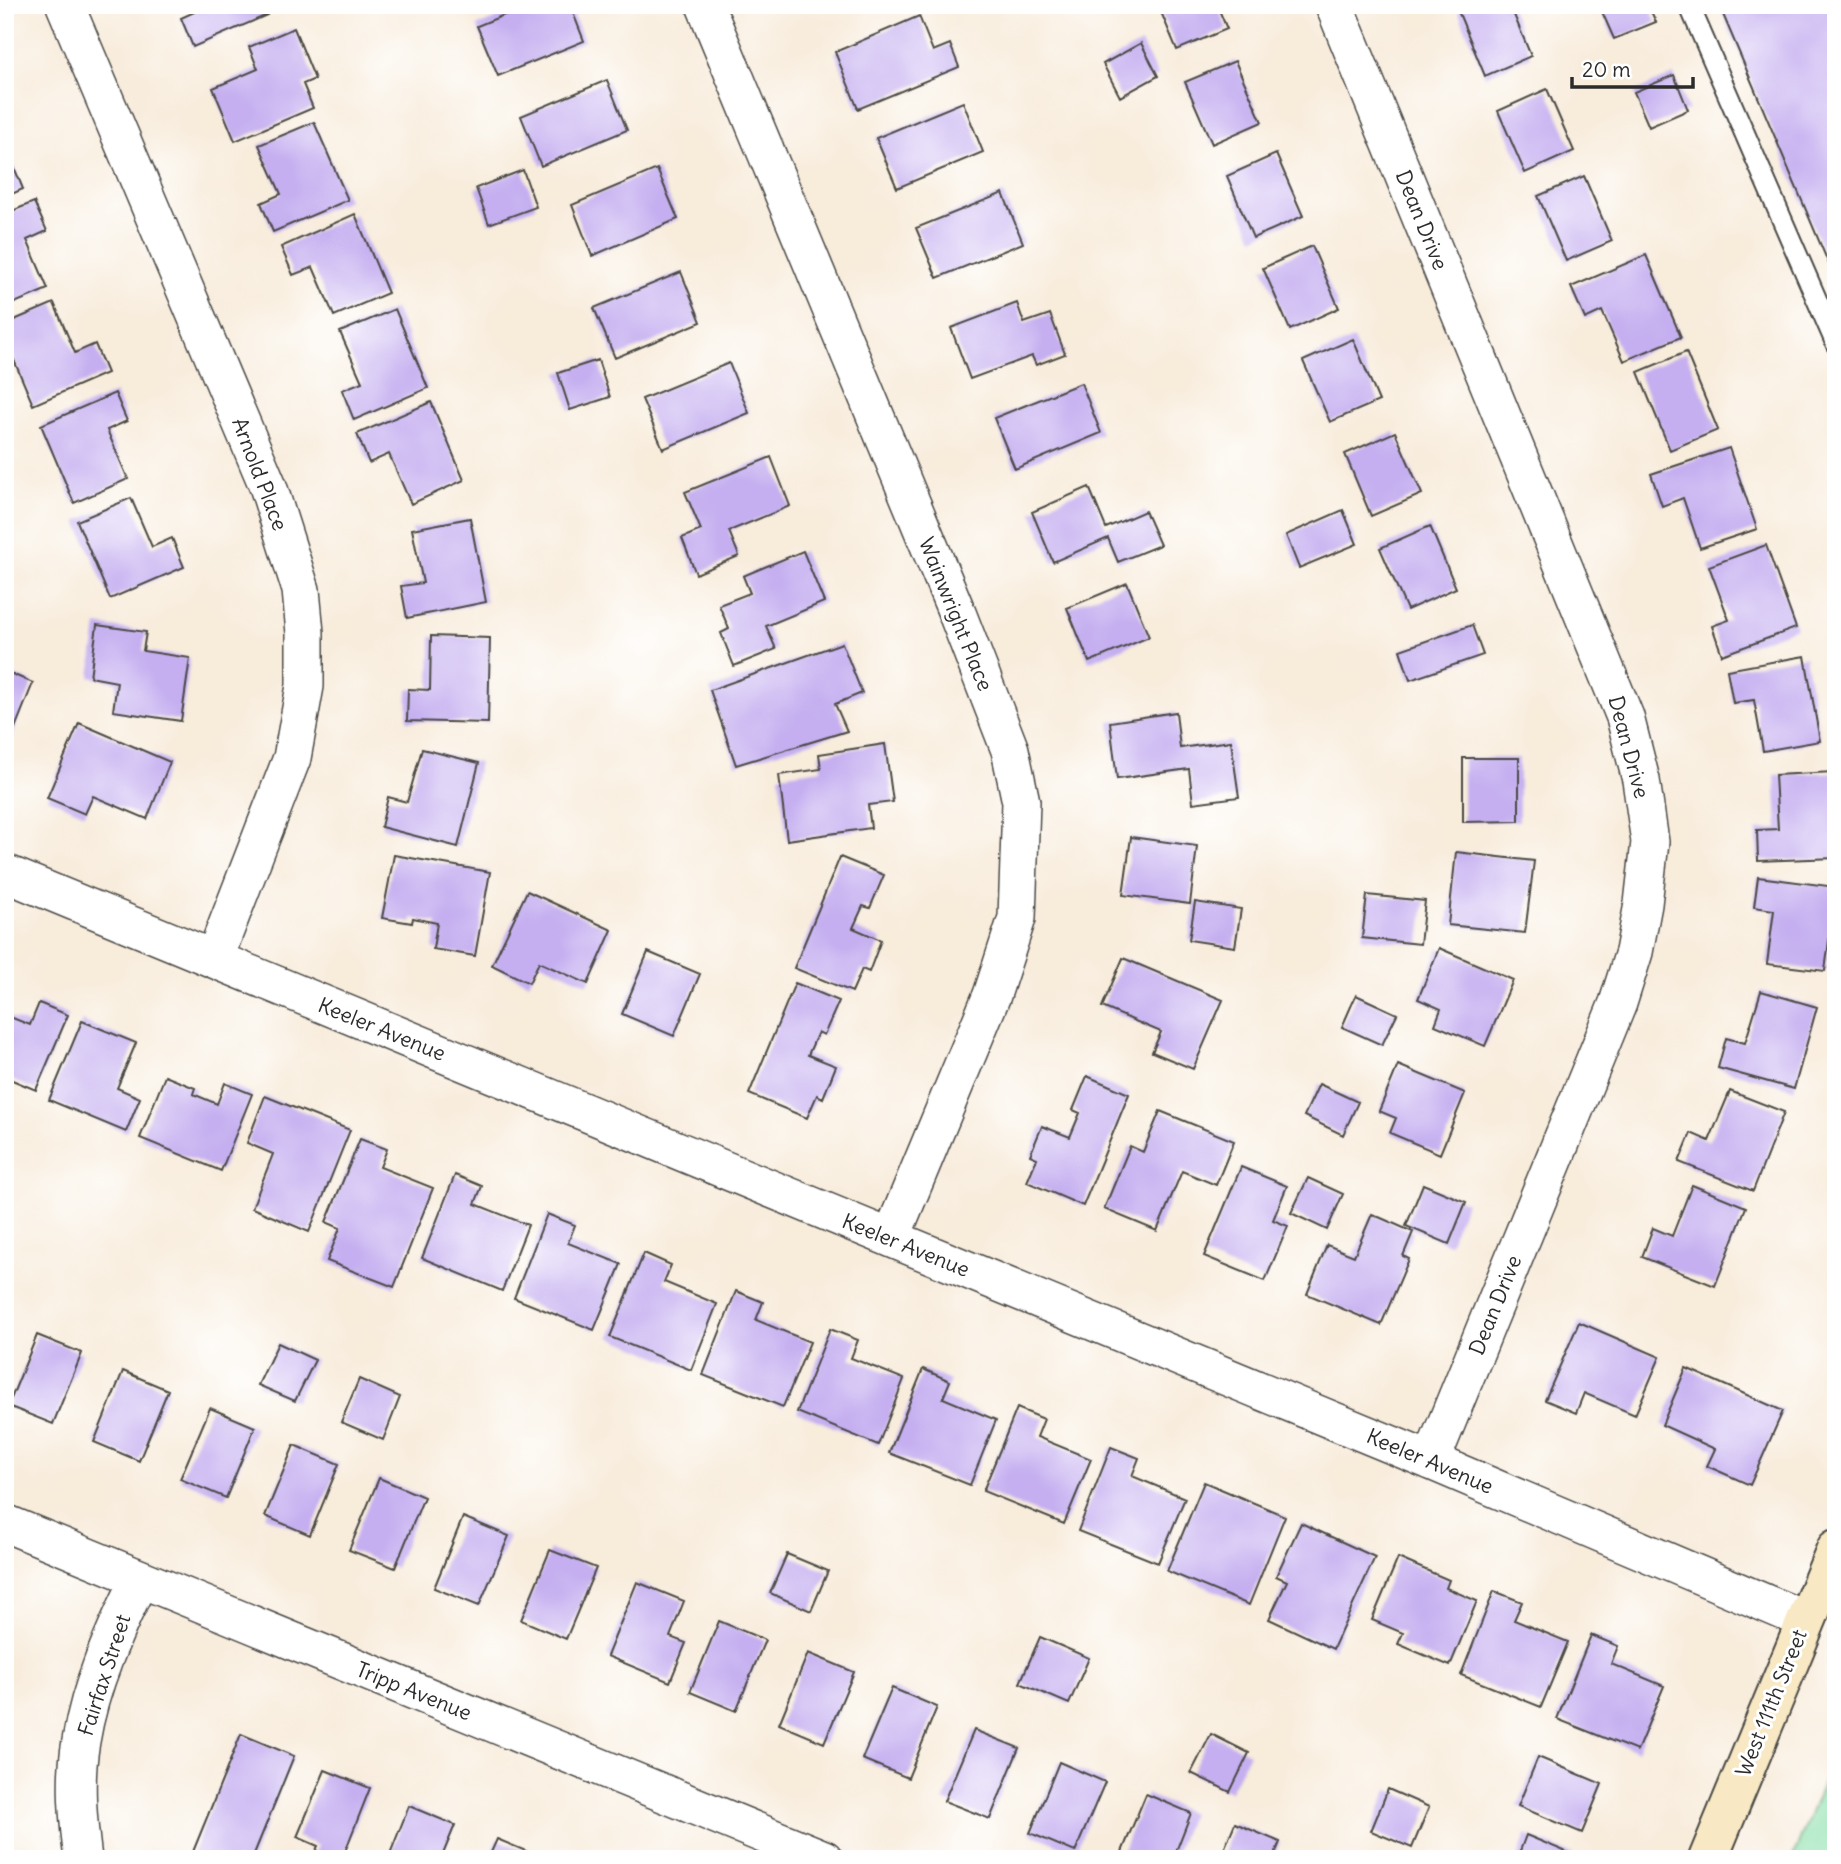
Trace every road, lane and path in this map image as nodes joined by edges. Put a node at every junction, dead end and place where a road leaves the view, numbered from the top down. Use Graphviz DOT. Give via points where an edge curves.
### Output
graph roads {
  1 [pos="65,5"];
  2 [pos="705,5"];
  3 [pos="1334,5"];
  4 [pos="1689,5"];
  5 [pos="1836,344"];
  6 [pos="5,873"];
  7 [pos="214,959"];
  8 [pos="891,1238"];
  9 [pos="1431,1461"];
  10 [pos="5,1523"];
  11 [pos="1836,1549"];
  12 [pos="140,1579"];
  13 [pos="1805,1620"];
  14 [pos="83,1859"];
  15 [pos="824,1859"];
  16 [pos="1708,1859"];
  1 -- 7 [label="street, Arnold Place" via="268,486 301,590 304,686 292,758"];
  2 -- 8 [label="street, Wainwright Place" via="955,608 1010,750 1021,802 1017,918 992,995"];
  3 -- 9 [label="street, Dean Drive" via="1625,717 1650,842 1634,952 1618,1003"];
  4 -- 5 [label="lane"];
  6 -- 7 [label="street, Keeler Avenue"];
  7 -- 8 [label="street, Keeler Avenue"];
  8 -- 9 [label="street, Keeler Avenue"];
  9 -- 13 [label="street, Keeler Avenue"];
  10 -- 12 [label="street, Tripp Avenue"];
  11 -- 13 [label="main road, West 111th Street"];
  12 -- 14 [label="street, Fairfax Street" via="116,1626 81,1741 77,1809"];
  12 -- 15 [label="street, Tripp Avenue"];
  13 -- 16 [label="main road, West 111th Street"];
}
